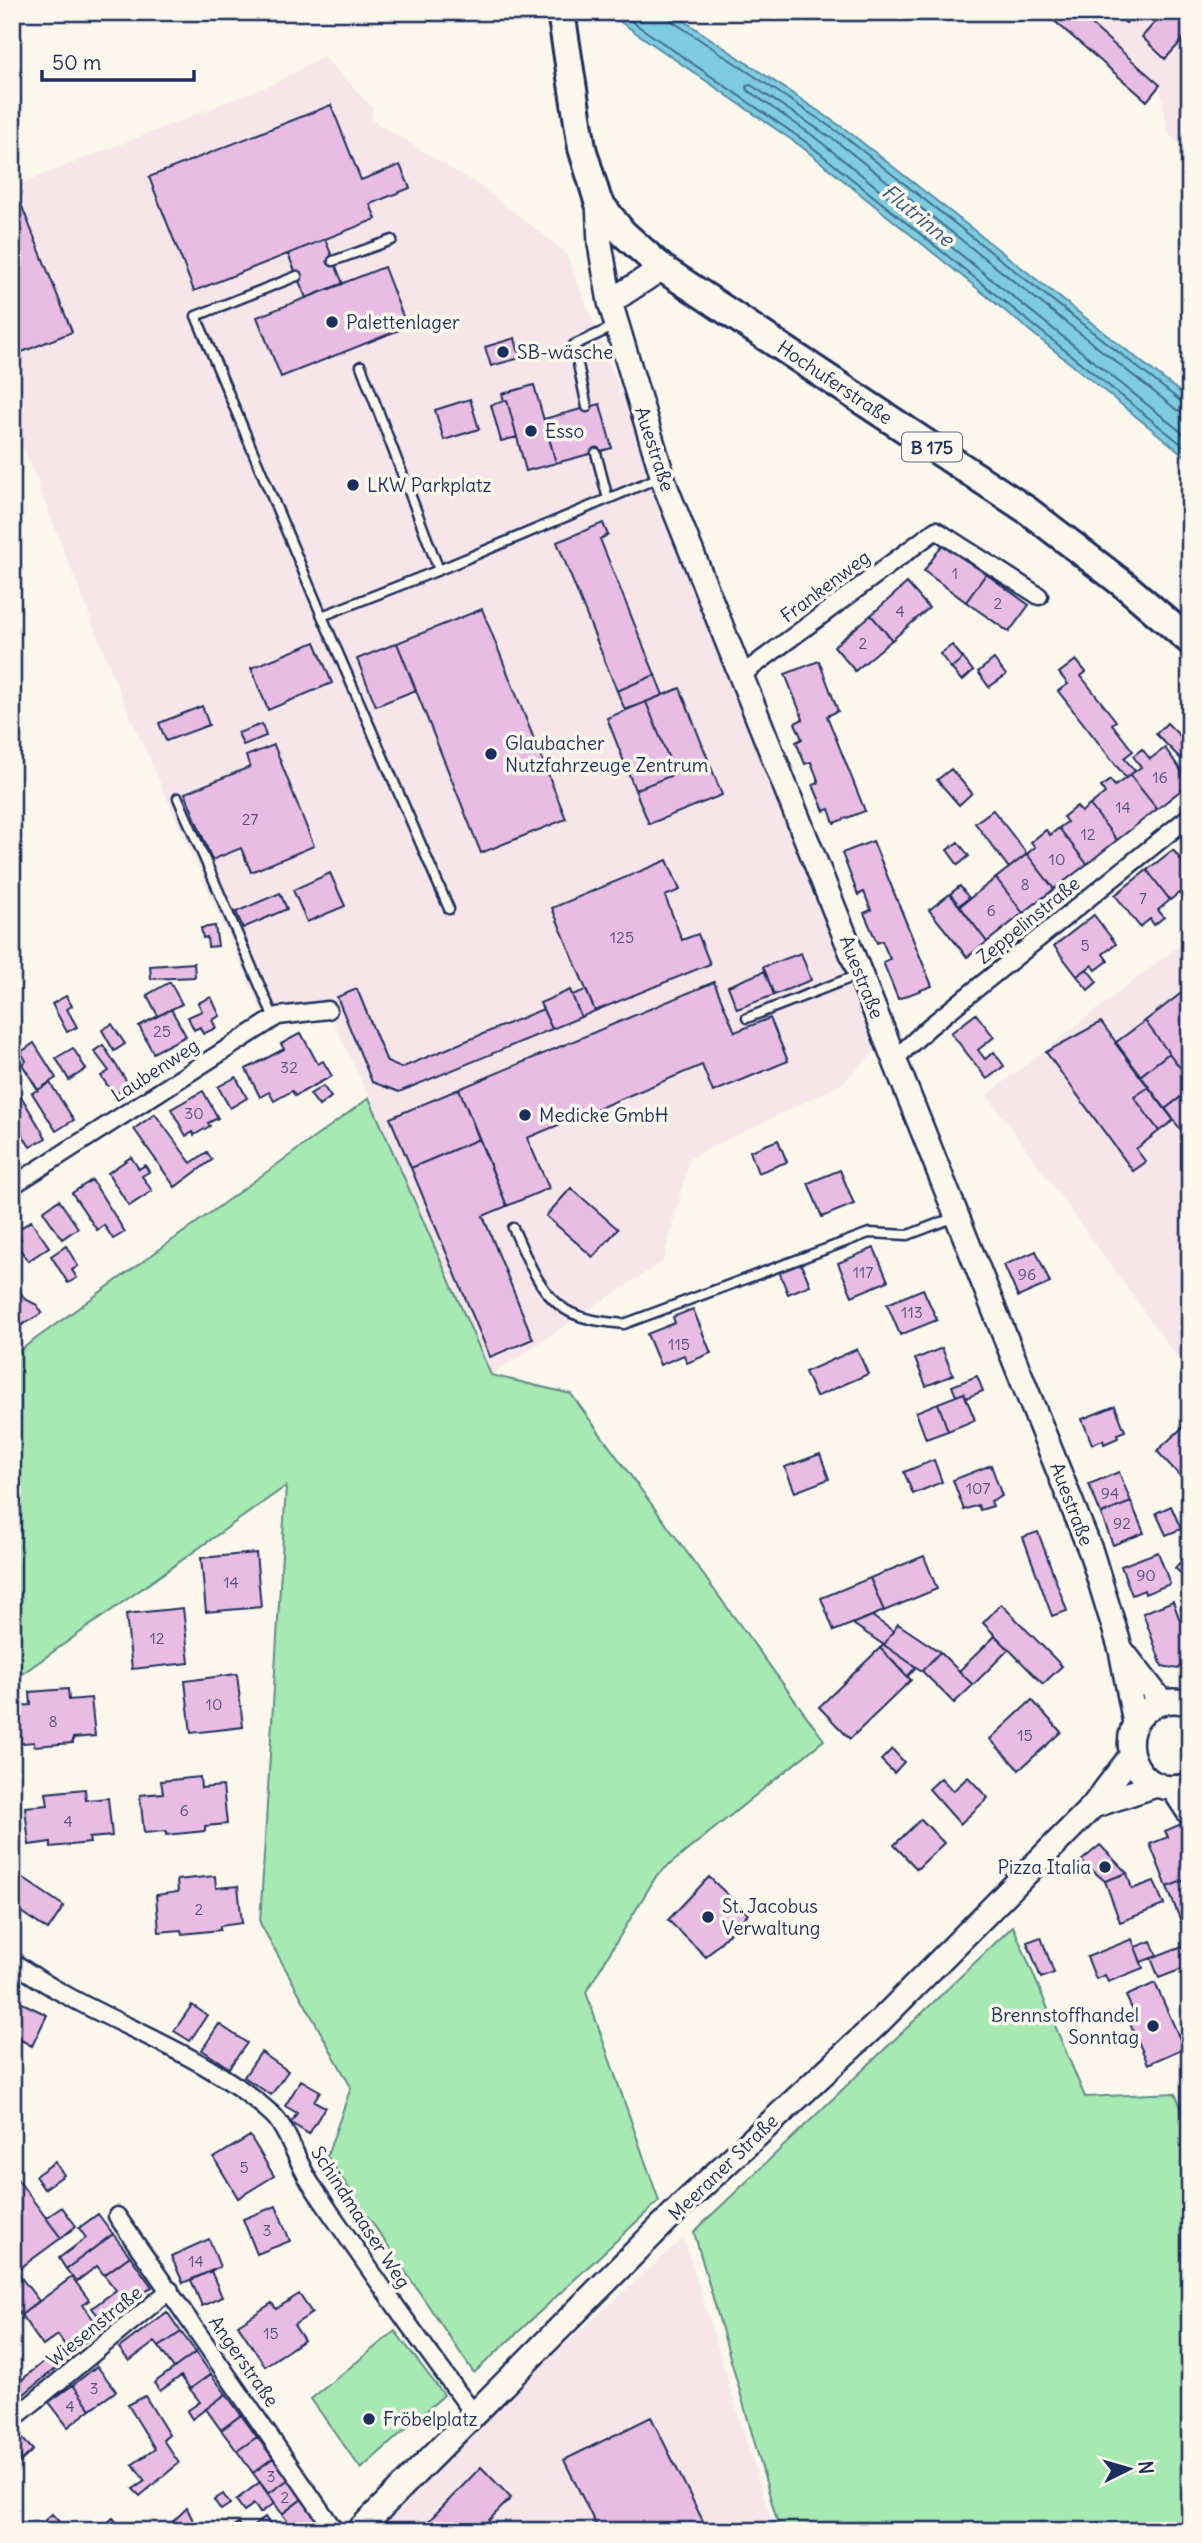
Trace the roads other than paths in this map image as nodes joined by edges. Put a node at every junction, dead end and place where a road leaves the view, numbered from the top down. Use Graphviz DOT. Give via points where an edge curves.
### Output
graph roads {
  1 [pos="561,12"];
  2 [pos="598,201"];
  3 [pos="392,240"];
  4 [pos="333,261"];
  5 [pos="662,268"];
  6 [pos="297,276"];
  7 [pos="610,302"];
  8 [pos="616,325"];
  9 [pos="361,366"];
  10 [pos="587,407"];
  11 [pos="596,453"];
  12 [pos="663,476"];
  13 [pos="608,499"];
  14 [pos="439,570"];
  15 [pos="1039,596"];
  16 [pos="322,616"];
  17 [pos="1190,641"];
  18 [pos="740,676"];
  19 [pos="178,798"];
  20 [pos="1190,816"];
  21 [pos="449,909"];
  22 [pos="860,974"];
  23 [pos="328,1010"];
  24 [pos="274,1018"];
  25 [pos="747,1018"];
  26 [pos="895,1059"];
  27 [pos="12,1186"];
  28 [pos="958,1216"];
  29 [pos="513,1228"];
  30 [pos="1121,1650"];
  31 [pos="1181,1702"];
  32 [pos="1135,1723"];
  33 [pos="1131,1756"];
  34 [pos="1173,1786"];
  35 [pos="1093,1806"];
  36 [pos="1190,1814"];
  37 [pos="12,1961"];
  38 [pos="117,2216"];
  39 [pos="170,2290"];
  40 [pos="474,2414"];
  41 [pos="12,2420"];
  42 [pos="371,2526"];
  43 [pos="335,2531"];
  1 -- 2 [label="main road, Hochuferstraße / B 175" via="580,136"];
  2 -- 5 [label="main road, Hochuferstraße / B 175" via="623,233"];
  2 -- 7 [label="street, Auestraße"];
  3 -- 4 [label="lane"];
  5 -- 7 [label="street"];
  5 -- 17 [label="main road, Hochuferstraße / B 175" via="1027,510"];
  6 -- 16 [label="lane" via="196,316"];
  7 -- 8 [label="street, Auestraße"];
  8 -- 10 [label="lane" via="574,345"];
  8 -- 12 [label="street, Auestraße"];
  9 -- 14 [label="lane"];
  11 -- 13 [label="lane"];
  12 -- 13 [label="lane"];
  12 -- 18 [label="street, Auestraße"];
  13 -- 14 [label="lane"];
  14 -- 16 [label="lane"];
  15 -- 18 [label="street, Frankenweg" via="936,530"];
  16 -- 21 [label="lane"];
  18 -- 22 [label="street, Auestraße"];
  19 -- 24 [label="lane"];
  20 -- 26 [label="street, Zeppelinstraße"];
  22 -- 25 [label="lane"];
  22 -- 26 [label="street, Auestraße"];
  23 -- 24 [label="street, Laubenweg"];
  24 -- 27 [label="street, Laubenweg"];
  26 -- 28 [label="street, Auestraße"];
  28 -- 29 [label="lane" via="908,1236 869,1233 624,1324 566,1311 540,1284"];
  28 -- 30 [label="street, Auestraße" via="1091,1552"];
  30 -- 31 [label="street, Auestraße"];
  30 -- 32 [label="street, Auestraße"];
  31 -- 32 [label="street" via="1143,1713"];
  32 -- 33 [label="street, Auestraße"];
  33 -- 34 [label="street" via="1145,1778"];
  33 -- 35 [label="street, Meeraner Straße"];
  34 -- 35 [label="street, Meeraner Straße"];
  34 -- 36 [label="street"];
  35 -- 40 [label="street, Meeraner Straße" via="879,2022 683,2204"];
  37 -- 40 [label="street, Schindmaaser Weg" via="84,2006 221,2074 275,2117 308,2180 403,2320"];
  38 -- 39 [label="street, Angerstraße"];
  39 -- 41 [label="street, Wiesenstraße"];
  39 -- 43 [label="street, Angerstraße"];
  40 -- 42 [label="street, Meeraner Straße"];
}
